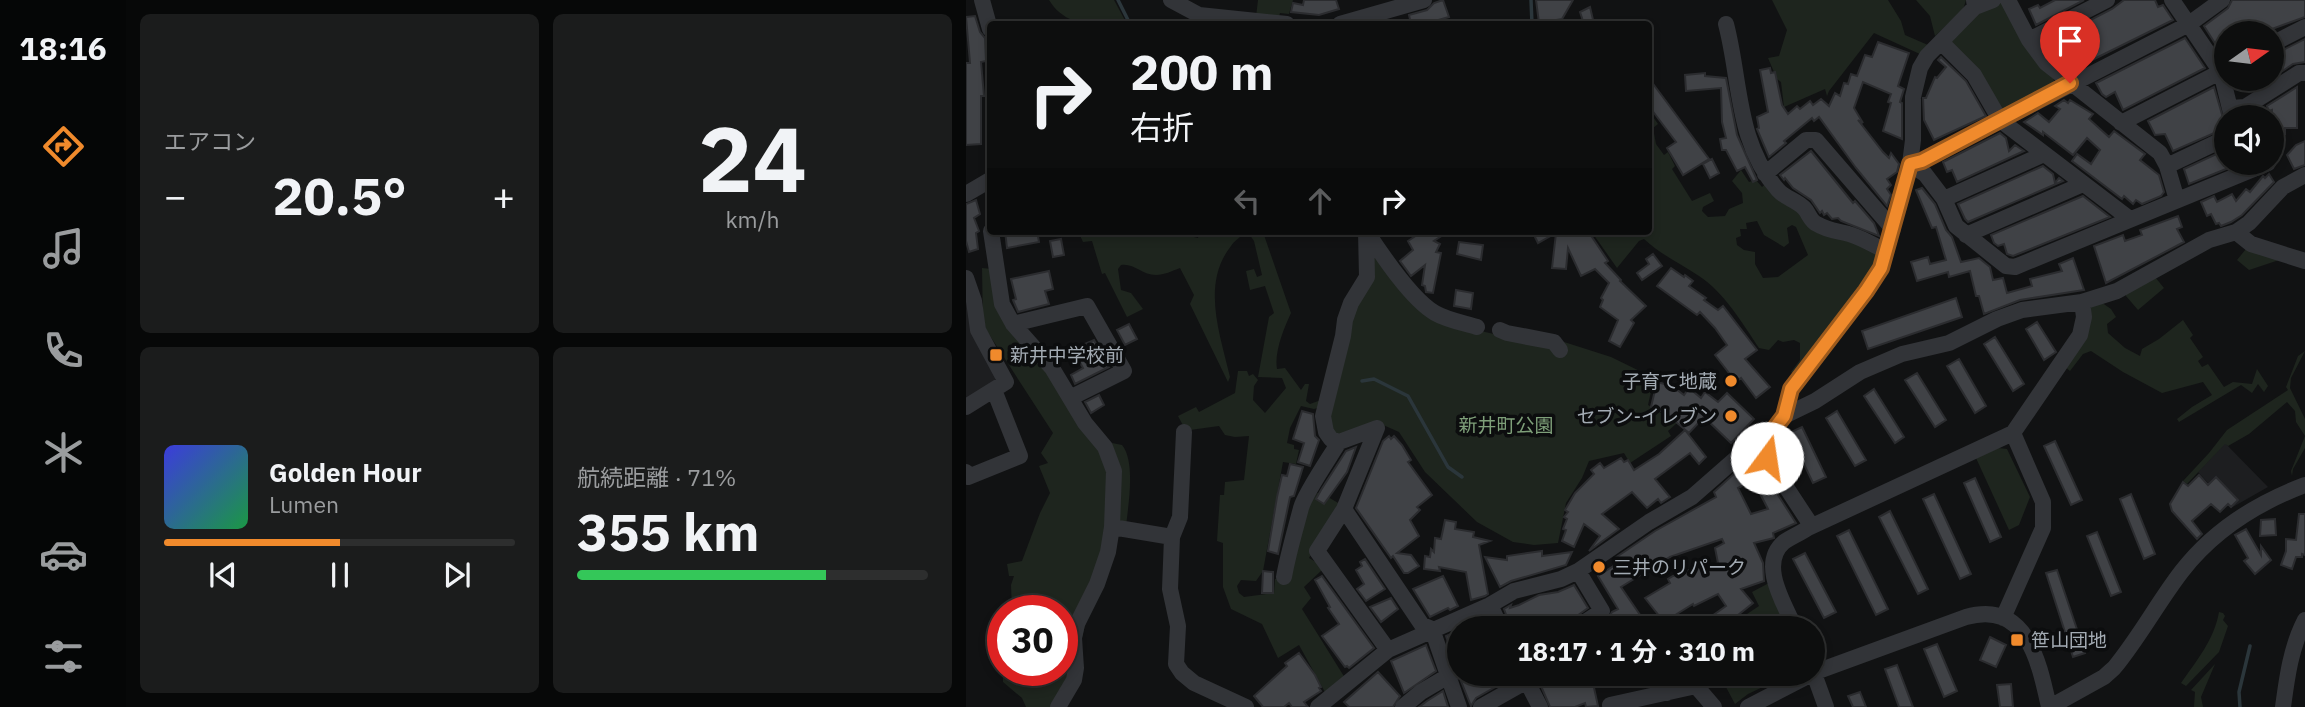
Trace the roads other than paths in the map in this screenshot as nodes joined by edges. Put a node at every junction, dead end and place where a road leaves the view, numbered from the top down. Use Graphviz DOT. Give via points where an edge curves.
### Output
graph roads {
  1 [pos="982,0"];
  2 [pos="1171,0"];
  3 [pos="1424,0"];
  4 [pos="1993,0"];
  5 [pos="2008,0"];
  6 [pos="2108,0"];
  7 [pos="2172,0"];
  8 [pos="2222,0"];
  9 [pos="1975,3"];
  10 [pos="988,21"];
  11 [pos="1240,21"];
  12 [pos="1350,21"];
  13 [pos="1727,24"];
  14 [pos="2189,24"];
  15 [pos="2305,27"];
  16 [pos="2284,38"];
  17 [pos="2029,40"];
  18 [pos="1941,42"];
  19 [pos="2214,58"];
  20 [pos="2305,73"];
  21 [pos="2214,76"];
  22 [pos="2070,83"];
  23 [pos="2248,105"];
  24 [pos="2000,120"];
  25 [pos="2121,123"];
  26 [pos="2214,144"];
  27 [pos="2044,154"];
  28 [pos="1910,164"];
  29 [pos="2167,166"];
  30 [pos="1765,174"];
  31 [pos="2239,175"];
  32 [pos="2276,175"];
  33 [pos="2305,175"];
  34 [pos="987,182"];
  35 [pos="2083,184"];
  36 [pos="2283,187"];
  37 [pos="966,194"];
  38 [pos="1944,198"];
  39 [pos="2177,200"];
  40 [pos="2130,219"];
  41 [pos="1893,229"];
  42 [pos="2236,232"];
  43 [pos="992,235"];
  44 [pos="1366,235"];
  45 [pos="1369,235"];
  46 [pos="1966,235"];
  47 [pos="1886,251"];
  48 [pos="2305,261"];
  49 [pos="966,278"];
  50 [pos="2082,302"];
  51 [pos="1013,324"];
  52 [pos="1477,327"];
  53 [pos="1500,330"];
  54 [pos="1560,350"];
  55 [pos="993,390"];
  56 [pos="1070,398"];
  57 [pos="966,407"];
  58 [pos="1784,416"];
  59 [pos="1185,432"];
  60 [pos="2013,433"];
  61 [pos="1765,441"];
  62 [pos="1339,442"];
  63 [pos="966,472"];
  64 [pos="2305,485"];
  65 [pos="1344,509"];
  66 [pos="1112,527"];
  67 [pos="1808,528"];
  68 [pos="1172,537"];
  69 [pos="1578,571"];
  70 [pos="1284,577"];
  71 [pos="1490,605"];
  72 [pos="1495,616"];
  73 [pos="1594,616"];
  74 [pos="1791,616"];
  75 [pos="2003,618"];
  76 [pos="2305,620"];
  77 [pos="1432,629"];
  78 [pos="1388,650"];
  79 [pos="1447,658"];
  80 [pos="1825,669"];
  81 [pos="1447,676"];
  82 [pos="1456,686"];
  83 [pos="1512,686"];
  84 [pos="1530,686"];
  85 [pos="1666,686"];
  86 [pos="1788,686"];
  87 [pos="1818,686"];
  88 [pos="1667,692"];
  89 [pos="1610,705"];
  90 [pos="1058,707"];
  91 [pos="1246,707"];
  92 [pos="1318,707"];
  93 [pos="1404,707"];
  94 [pos="1459,707"];
  95 [pos="1480,707"];
  96 [pos="1540,707"];
  97 [pos="1714,707"];
  98 [pos="1748,707"];
  99 [pos="1826,707"];
  100 [pos="2049,707"];
  101 [pos="2283,707"];
  1 -- 10 [label="street"];
  2 -- 11 [label="street" via="1199,15"];
  3 -- 12 [label="street"];
  4 -- 9 [label="street"];
  5 -- 17 [label="street"];
  6 -- 17 [label="street"];
  7 -- 14 [label="street"];
  8 -- 14 [label="street"];
  9 -- 18 [label="street"];
  13 -- 30 [label="street" via="1742,118"];
  14 -- 19 [label="street"];
  14 -- 22 [label="street"];
  15 -- 16 [label="street"];
  17 -- 22 [label="street" via="2046,63"];
  18 -- 24 [label="street" via="1974,75"];
  18 -- 28 [label="street" via="1924,62 1915,84"];
  20 -- 23 [label="street"];
  21 -- 25 [label="street"];
  22 -- 24 [label="street"];
  22 -- 25 [label="street"];
  24 -- 27 [label="street"];
  24 -- 28 [label="street"];
  25 -- 29 [label="street" via="2160,153"];
  26 -- 29 [label="street"];
  27 -- 35 [label="street"];
  27 -- 38 [label="street"];
  28 -- 38 [label="street" via="1925,174"];
  28 -- 41 [label="street"];
  29 -- 39 [label="street"];
  30 -- 41 [label="street" via="1806,140 1816,140"];
  30 -- 47 [label="street" via="1780,193 1805,208 1813,223"];
  31 -- 39 [label="street"];
  32 -- 36 [label="street"];
  33 -- 36 [label="street"];
  34 -- 37 [label="street"];
  35 -- 40 [label="street"];
  35 -- 46 [label="street"];
  36 -- 42 [label="street"];
  38 -- 46 [label="street" via="1956,226"];
  39 -- 40 [label="street"];
  40 -- 46 [label="street" via="2015,267 2006,266"];
  41 -- 47 [label="street"];
  42 -- 48 [label="street" via="2251,244"];
  42 -- 50 [label="street" via="2209,240 2117,291"];
  43 -- 51 [label="street" via="1002,304"];
  44 -- 62 [label="street" via="1367,277 1348,312 1323,416 1326,432"];
  45 -- 52 [label="street" via="1423,304"];
  47 -- 58 [label="street" via="1866,291 1791,389"];
  49 -- 55 [label="street" via="978,330 1006,382"];
  50 -- 58 [label="street" via="2022,310 1948,343 1902,354 1860,372"];
  50 -- 60 [label="street" via="2080,335"];
  51 -- 56 [label="street" via="1052,368"];
  51 -- 56 [label="street" via="1087,306 1124,371"];
  53 -- 54 [label="street" via="1554,342"];
  55 -- 57 [label="street"];
  55 -- 63 [label="street" via="1020,456 968,477"];
  56 -- 66 [label="street" via="1112,460"];
  58 -- 61 [label="street"];
  59 -- 68 [label="street" via="1180,517"];
  60 -- 67 [label="street"];
  60 -- 75 [label="street" via="2043,502 2043,528"];
  61 -- 67 [label="street" via="1767,458 1809,522"];
  61 -- 69 [label="street" via="1757,440 1692,497"];
  62 -- 65 [label="street" via="1377,428"];
  62 -- 70 [label="street" via="1301,507"];
  64 -- 100 [label="street" via="2253,508 2211,540 2182,571 2114,668"];
  65 -- 77 [label="street" via="1422,625"];
  65 -- 78 [label="street" via="1317,551"];
  66 -- 68 [label="street"];
  66 -- 90 [label="street" via="1102,571 1077,624 1074,680"];
  67 -- 74 [label="street" via="1784,542 1774,559 1775,581"];
  68 -- 91 [label="street" via="1170,589 1178,626 1176,664 1194,683"];
  69 -- 71 [label="street" via="1514,591"];
  69 -- 73 [label="street" via="1602,611"];
  71 -- 72 [label="street"];
  71 -- 77 [label="street"];
  75 -- 80 [label="street" via="1966,617"];
  75 -- 100 [label="street" via="2022,631 2031,645"];
  76 -- 101 [label="street" via="2289,665"];
  77 -- 78 [label="street"];
  77 -- 79 [label="street"];
  78 -- 92 [label="street"];
  81 -- 93 [label="street"];
  82 -- 94 [label="street"];
  83 -- 95 [label="street"];
  84 -- 96 [label="street"];
  85 -- 88 [label="street"];
  86 -- 98 [label="street"];
  87 -- 99 [label="street"];
  88 -- 89 [label="street"];
  88 -- 97 [label="street" via="1696,686"];
}
